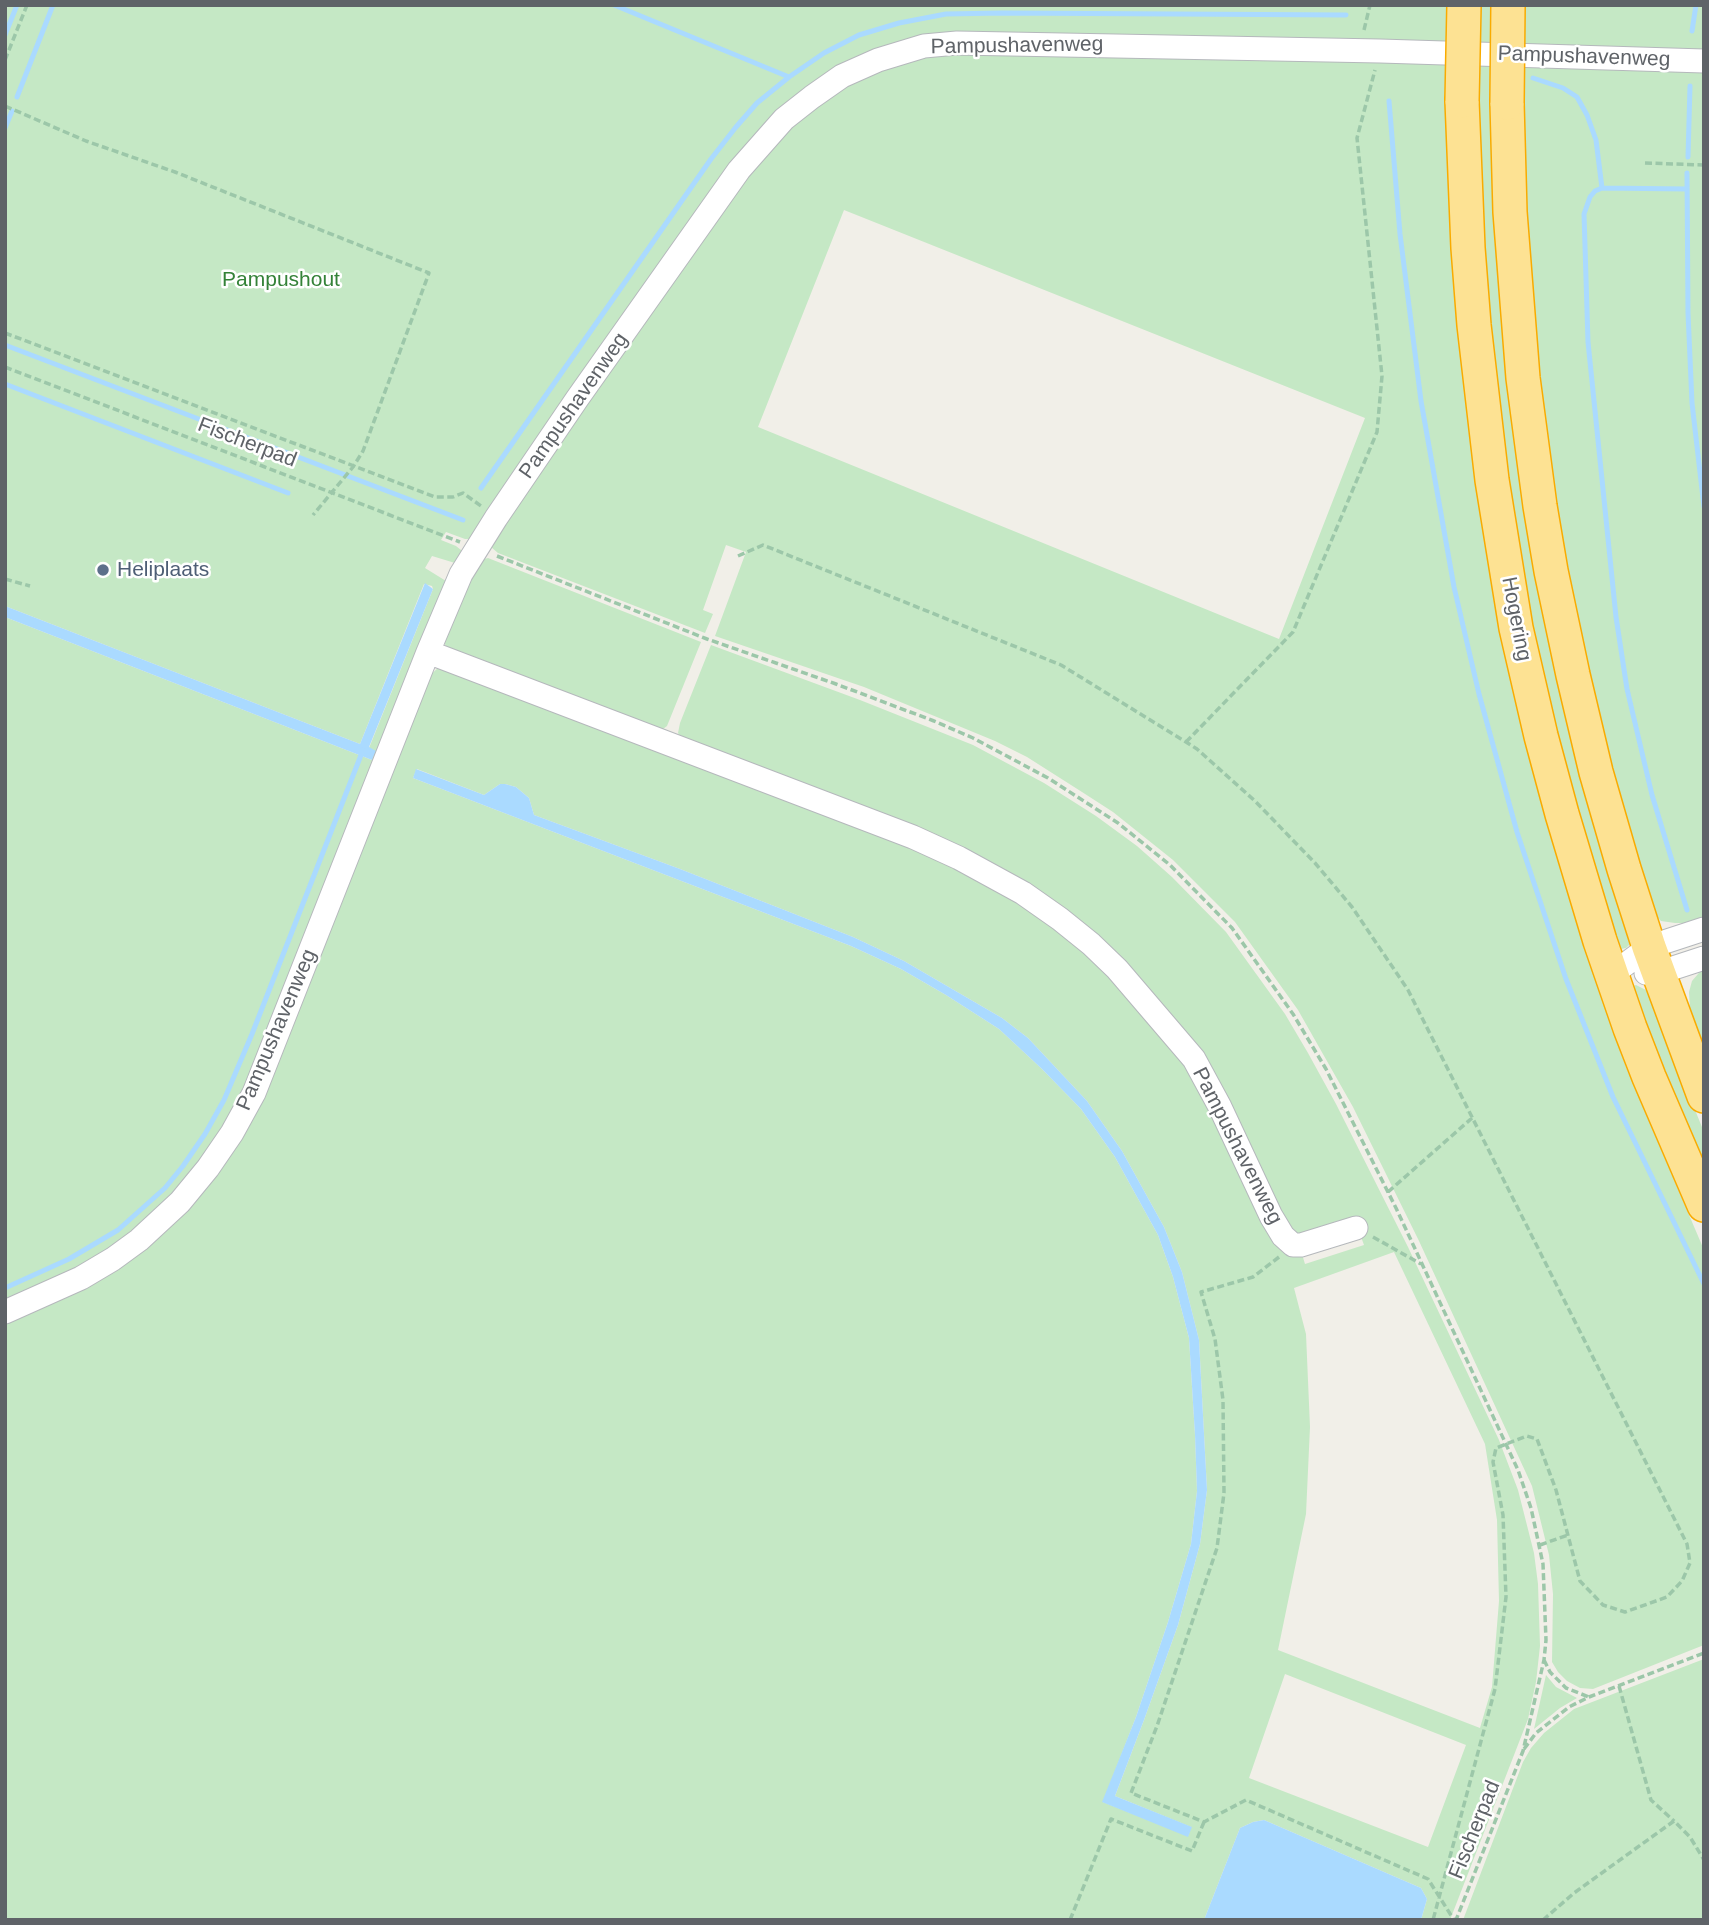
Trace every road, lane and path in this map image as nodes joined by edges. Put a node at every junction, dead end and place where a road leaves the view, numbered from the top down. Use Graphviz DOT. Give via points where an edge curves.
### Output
graph roads {
  1 [pos="27,5"];
  2 [pos="1370,5"];
  3 [pos="1464,5"];
  4 [pos="1508,5"];
  5 [pos="1370,50"];
  6 [pos="5,60"];
  7 [pos="1704,61"];
  8 [pos="5,106"];
  9 [pos="1645,163"];
  10 [pos="1704,165"];
  11 [pos="5,333"];
  12 [pos="5,367"];
  13 [pos="353,467"];
  14 [pos="332,493"];
  15 [pos="313,515"];
  16 [pos="496,518"];
  17 [pos="477,548"];
  18 [pos="738,556"];
  19 [pos="5,579"];
  20 [pos="30,586"];
  21 [pos="428,653"];
  22 [pos="1186,742"];
  23 [pos="1704,929"];
  24 [pos="1704,958"];
  25 [pos="1654,960"];
  26 [pos="1611,975"];
  27 [pos="1704,1096"];
  28 [pos="1472,1118"];
  29 [pos="1388,1192"];
  30 [pos="1704,1205"];
  31 [pos="1356,1228"];
  32 [pos="1293,1245"];
  33 [pos="1423,1265"];
  34 [pos="5,1312"];
  35 [pos="1568,1535"];
  36 [pos="1540,1546"];
  37 [pos="1704,1653"];
  38 [pos="1544,1660"];
  39 [pos="1619,1686"];
  40 [pos="1589,1697"];
  41 [pos="1674,1821"];
  42 [pos="1204,1822"];
  43 [pos="1704,1860"];
  44 [pos="1440,1899"];
  45 [pos="1070,1920"];
  46 [pos="1433,1920"];
  47 [pos="1455,1920"];
  48 [pos="1543,1920"];
  1 -- 6 [label="path"];
  2 -- 5 [label="path"];
  3 -- 26 [label="highway, Hogering, bridge" via="1462,101 1468,248 1492,480 1516,628 1541,736"];
  4 -- 25 [label="highway, Hogering, bridge" via="1510,212 1523,378 1540,506 1596,772"];
  5 -- 7 [label="street, Pampushavenweg"];
  5 -- 16 [label="street, Pampushavenweg" via="957,43 924,46 842,76 784,119 740,170"];
  5 -- 22 [label="path" via="1357,138 1382,376 1377,432 1293,632"];
  8 -- 13 [label="path" via="429,273"];
  9 -- 10 [label="path"];
  11 -- 13 [label="path"];
  12 -- 14 [label="path, Fischerpad"];
  13 -- 14 [label="path"];
  13 -- 16 [label="path" via="435,497 463,493"];
  14 -- 15 [label="path"];
  14 -- 17 [label="path, Fischerpad"];
  16 -- 17 [label="street, Pampushavenweg"];
  17 -- 21 [label="street, Pampushavenweg" via="461,574"];
  18 -- 22 [label="path" via="763,545 1049,660"];
  19 -- 20 [label="path"];
  21 -- 32 [label="street, Pampushavenweg" via="913,837 1032,900 1117,969 1194,1059 1277,1227"];
  21 -- 34 [label="street, Pampushavenweg" via="254,1093 232,1133 180,1202 139,1240 81,1278"];
  22 -- 28 [label="path" via="1255,801 1352,907 1408,990"];
  23 -- 25 [label="street"];
  24 -- 25 [label="street"];
  25 -- 26 [label="street"];
  25 -- 27 [label="highway, Hogering"];
  26 -- 30 [label="highway, Hogering"];
  28 -- 29 [label="path"];
  28 -- 35 [label="path" via="1687,1544 1690,1563 1667,1597 1625,1612 1603,1605 1580,1581"];
  31 -- 32 [label="street, Pampushavenweg"];
  31 -- 33 [label="path"];
  32 -- 42 [label="path" via="1253,1277 1202,1292 1215,1339 1223,1400 1224,1493 1217,1548 1131,1793"];
  35 -- 36 [label="path"];
  35 -- 44 [label="path" via="1537,1439 1527,1436 1496,1448 1493,1462 1503,1515 1506,1597 1495,1689"];
  37 -- 39 [label="path"];
  38 -- 40 [label="path" via="1566,1688"];
  39 -- 40 [label="path"];
  39 -- 41 [label="path" via="1651,1800"];
  40 -- 47 [label="path, Fischerpad" via="1536,1733 1523,1751"];
  41 -- 43 [label="path"];
  41 -- 48 [label="path"];
  42 -- 44 [label="path" via="1246,1800 1428,1879"];
  42 -- 45 [label="path" via="1192,1851 1111,1819"];
  44 -- 46 [label="path"];
  44 -- 47 [label="path"];
}
